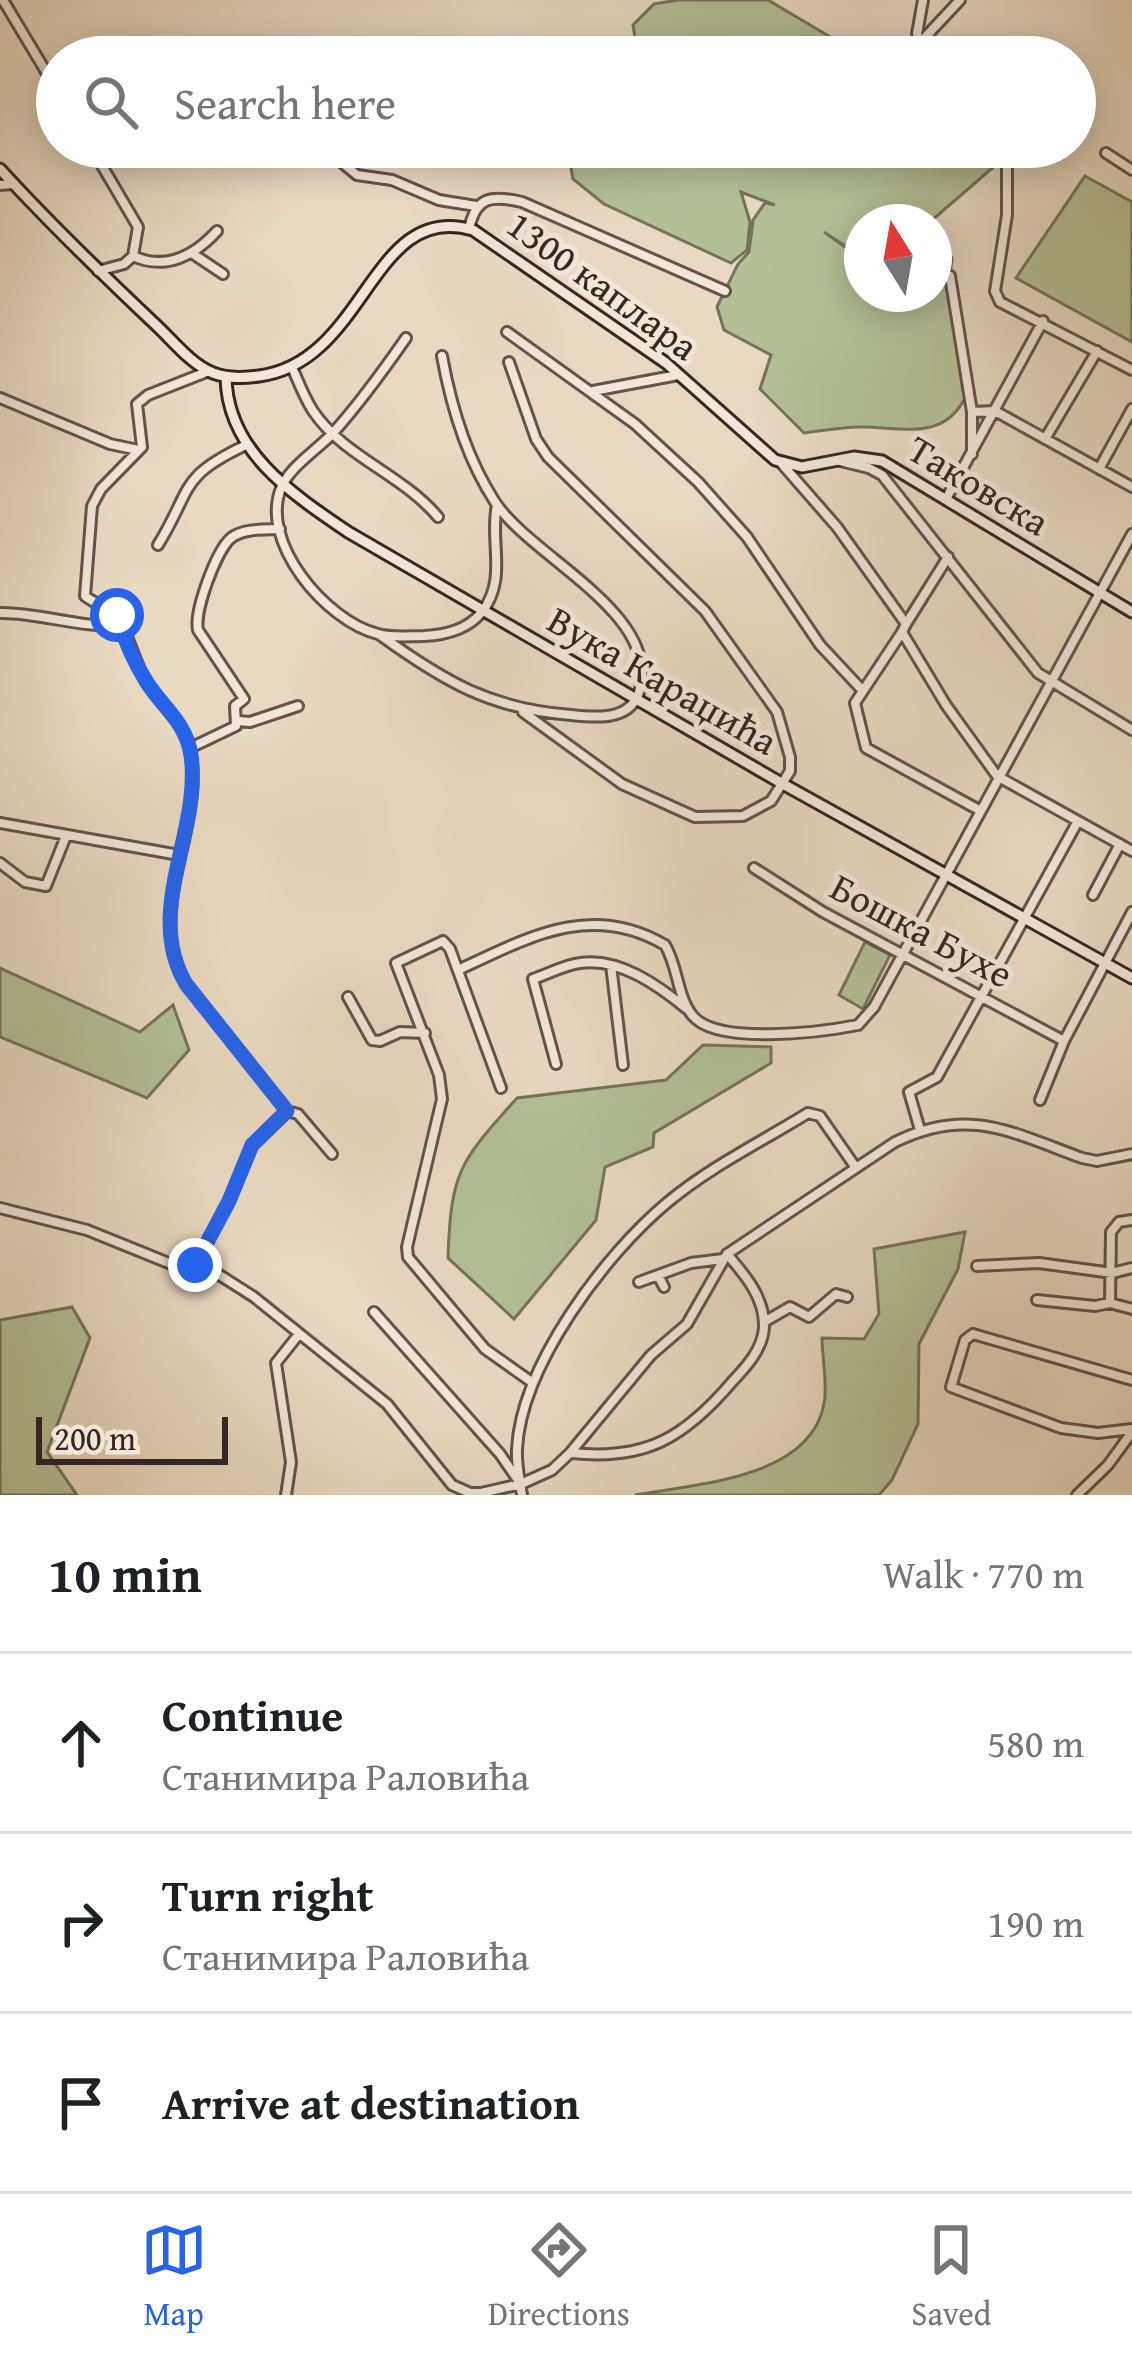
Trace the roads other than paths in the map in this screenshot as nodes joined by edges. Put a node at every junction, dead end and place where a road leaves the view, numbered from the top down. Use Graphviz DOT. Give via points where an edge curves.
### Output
graph roads {
  1 [pos="3,0"];
  2 [pos="923,0"];
  3 [pos="960,0"];
  4 [pos="919,36"];
  5 [pos="926,36"];
  6 [pos="36,55"];
  7 [pos="1106,153"];
  8 [pos="103,168"];
  9 [pos="348,168"];
  10 [pos="1007,168"];
  11 [pos="0,169"];
  12 [pos="1132,170"];
  13 [pos="14,184"];
  14 [pos="0,185"];
  15 [pos="476,206"];
  16 [pos="469,229"];
  17 [pos="218,231"];
  18 [pos="193,254"];
  19 [pos="134,256"];
  20 [pos="98,271"];
  21 [pos="224,274"];
  22 [pos="952,288"];
  23 [pos="725,291"];
  24 [pos="1042,322"];
  25 [pos="507,332"];
  26 [pos="406,338"];
  27 [pos="1097,351"];
  28 [pos="442,356"];
  29 [pos="509,362"];
  30 [pos="292,367"];
  31 [pos="1132,370"];
  32 [pos="208,371"];
  33 [pos="680,374"];
  34 [pos="226,377"];
  35 [pos="591,391"];
  36 [pos="0,398"];
  37 [pos="1132,409"];
  38 [pos="995,411"];
  39 [pos="972,412"];
  40 [pos="333,433"];
  41 [pos="1045,439"];
  42 [pos="246,445"];
  43 [pos="140,451"];
  44 [pos="972,455"];
  45 [pos="838,461"];
  46 [pos="782,464"];
  47 [pos="1099,469"];
  48 [pos="283,482"];
  49 [pos="1132,487"];
  50 [pos="946,499"];
  51 [pos="496,505"];
  52 [pos="438,517"];
  53 [pos="280,530"];
  54 [pos="1132,534"];
  55 [pos="158,545"];
  56 [pos="948,557"];
  57 [pos="1099,594"];
  58 [pos="483,611"];
  59 [pos="1132,612"];
  60 [pos="0,613"];
  61 [pos="119,624"];
  62 [pos="904,628"];
  63 [pos="380,635"];
  64 [pos="1050,682"];
  65 [pos="863,691"];
  66 [pos="637,700"];
  67 [pos="298,706"];
  68 [pos="524,712"];
  69 [pos="238,722"];
  70 [pos="1132,730"];
  71 [pos="190,748"];
  72 [pos="997,776"];
  73 [pos="783,784"];
  74 [pos="979,809"];
  75 [pos="1078,820"];
  76 [pos="0,823"];
  77 [pos="66,836"];
  78 [pos="1120,844"];
  79 [pos="1132,851"];
  80 [pos="179,855"];
  81 [pos="0,863"];
  82 [pos="754,868"];
  83 [pos="946,874"];
  84 [pos="1093,896"];
  85 [pos="1132,913"];
  86 [pos="1025,918"];
  87 [pos="901,952"];
  88 [pos="1105,963"];
  89 [pos="611,965"];
  90 [pos="458,970"];
  91 [pos="1132,978"];
  92 [pos="981,996"];
  93 [pos="347,997"];
  94 [pos="688,1010"];
  95 [pos="425,1033"];
  96 [pos="1064,1041"];
  97 [pos="556,1064"];
  98 [pos="623,1065"];
  99 [pos="501,1088"];
  100 [pos="1040,1100"];
  101 [pos="287,1111"];
  102 [pos="920,1130"];
  103 [pos="332,1154"];
  104 [pos="1132,1154"];
  105 [pos="854,1166"];
  106 [pos="0,1208"];
  107 [pos="1132,1220"];
  108 [pos="725,1257"];
  109 [pos="199,1262"];
  110 [pos="977,1266"];
  111 [pos="1132,1268"];
  112 [pos="1112,1273"];
  113 [pos="658,1275"];
  114 [pos="639,1282"];
  115 [pos="664,1287"];
  116 [pos="847,1297"];
  117 [pos="1037,1300"];
  118 [pos="1110,1304"];
  119 [pos="1132,1309"];
  120 [pos="374,1312"];
  121 [pos="764,1322"];
  122 [pos="299,1334"];
  123 [pos="1132,1380"];
  124 [pos="533,1384"];
  125 [pos="1132,1430"];
  126 [pos="516,1450"];
  127 [pos="570,1453"];
  128 [pos="500,1454"];
  129 [pos="522,1490"];
  130 [pos="498,1492"];
  131 [pos="286,1495"];
  132 [pos="1077,1495"];
  1 -- 6 [label="street"];
  2 -- 4 [label="street"];
  3 -- 5 [label="street"];
  7 -- 12 [label="street"];
  8 -- 19 [label="street" via="138,227"];
  9 -- 15 [label="street, 1300 каплара"];
  10 -- 24 [label="street" via="995,291 1000,302"];
  11 -- 13 [label="street"];
  13 -- 14 [label="street"];
  13 -- 20 [label="street"];
  15 -- 16 [label="street"];
  15 -- 23 [label="street, 1300 каплара" via="500,199 530,204"];
  16 -- 30 [label="street, 1300 каплара" via="433,228 402,242 337,331"];
  16 -- 33 [label="street, 1300 каплара"];
  17 -- 18 [label="street"];
  18 -- 19 [label="street" via="161,263"];
  18 -- 21 [label="street"];
  19 -- 20 [label="street"];
  20 -- 32 [label="street"];
  22 -- 39 [label="street"];
  24 -- 27 [label="street"];
  24 -- 38 [label="street"];
  25 -- 35 [label="street"];
  26 -- 40 [label="street"];
  27 -- 31 [label="street"];
  27 -- 41 [label="street"];
  28 -- 51 [label="street" via="463,434"];
  29 -- 73 [label="street" via="548,457 705,611 777,712 790,757"];
  30 -- 34 [label="street, 1300 каплара"];
  30 -- 40 [label="street" via="310,408"];
  32 -- 34 [label="street, 1300 каплара"];
  32 -- 43 [label="street" via="141,400"];
  33 -- 35 [label="street"];
  33 -- 46 [label="street, 1300 каплара"];
  34 -- 42 [label="street, Вука Караџића" via="230,417"];
  35 -- 65 [label="street" via="735,524 820,645"];
  36 -- 43 [label="street"];
  37 -- 47 [label="street"];
  38 -- 39 [label="street"];
  38 -- 41 [label="street"];
  38 -- 44 [label="street"];
  39 -- 44 [label="street"];
  40 -- 48 [label="street"];
  40 -- 52 [label="street"];
  41 -- 47 [label="street"];
  42 -- 48 [label="street, Вука Караџића"];
  42 -- 55 [label="street" via="203,467"];
  43 -- 61 [label="street" via="101,489 89,515 85,596"];
  44 -- 50 [label="street"];
  45 -- 46 [label="street, Таковска"];
  45 -- 50 [label="street, Таковска" via="877,459"];
  45 -- 56 [label="street" via="879,472"];
  46 -- 62 [label="street" via="828,515"];
  47 -- 49 [label="street"];
  48 -- 53 [label="street"];
  48 -- 58 [label="street, Вука Караџића" via="361,540"];
  50 -- 57 [label="street, Таковска"];
  51 -- 58 [label="street" via="499,565"];
  51 -- 66 [label="street" via="613,611 636,642 644,664"];
  53 -- 63 [label="street" via="321,601"];
  53 -- 69 [label="street" via="228,542 196,620 244,699 235,706"];
  54 -- 57 [label="street"];
  56 -- 62 [label="street"];
  56 -- 64 [label="street"];
  57 -- 59 [label="street, Таковска"];
  57 -- 64 [label="street"];
  58 -- 63 [label="street" via="447,634"];
  58 -- 66 [label="street, Вука Караџића"];
  60 -- 61 [label="street"];
  61 -- 71 [label="street"];
  62 -- 65 [label="street"];
  62 -- 72 [label="street"];
  63 -- 68 [label="street" via="460,687"];
  64 -- 70 [label="street"];
  64 -- 72 [label="street"];
  65 -- 74 [label="street" via="856,704 866,748"];
  66 -- 68 [label="street" via="601,718"];
  66 -- 73 [label="street, Вука Караџића"];
  67 -- 69 [label="street"];
  68 -- 73 [label="street" via="622,784 695,817 743,816"];
  69 -- 71 [label="street"];
  71 -- 80 [label="street" via="191,798"];
  72 -- 74 [label="street"];
  72 -- 75 [label="street"];
  73 -- 83 [label="street, Вука Караџића"];
  74 -- 83 [label="street"];
  75 -- 78 [label="street"];
  75 -- 86 [label="street"];
  76 -- 77 [label="street"];
  77 -- 80 [label="street"];
  77 -- 81 [label="street" via="46,886"];
  78 -- 79 [label="street"];
  78 -- 84 [label="street"];
  80 -- 101 [label="street" via="170,902 173,962"];
  82 -- 87 [label="street, Бошка Бухе"];
  83 -- 86 [label="street, Вука Караџића"];
  83 -- 87 [label="street"];
  85 -- 88 [label="street"];
  86 -- 88 [label="street, Вука Караџића"];
  86 -- 92 [label="street"];
  87 -- 92 [label="street, Бошка Бухе"];
  87 -- 94 [label="street" via="858,1025 718,1030"];
  88 -- 91 [label="street, Вука Караџића"];
  88 -- 96 [label="street"];
  89 -- 94 [label="street"];
  89 -- 97 [label="street" via="579,962 533,979"];
  89 -- 98 [label="street"];
  90 -- 94 [label="street" via="577,922 629,930 668,950"];
  90 -- 95 [label="street" via="443,941 396,962"];
  90 -- 99 [label="street"];
  92 -- 96 [label="street, Бошка Бухе"];
  92 -- 102 [label="street" via="937,1077 910,1091"];
  93 -- 95 [label="street" via="372,1040"];
  95 -- 124 [label="street" via="442,1099 408,1257 485,1349"];
  96 -- 100 [label="street"];
  101 -- 103 [label="street"];
  101 -- 109 [label="street" via="252,1145"];
  102 -- 104 [label="street" via="992,1124 1082,1158"];
  102 -- 105 [label="street"];
  105 -- 108 [label="street"];
  105 -- 124 [label="street" via="812,1112 713,1171 668,1202 610,1262"];
  106 -- 109 [label="street" via="176,1265"];
  107 -- 112 [label="street" via="1112,1227"];
  108 -- 113 [label="street"];
  108 -- 121 [label="street" via="756,1292"];
  108 -- 127 [label="street" via="687,1324"];
  109 -- 122 [label="street"];
  110 -- 112 [label="street" via="1039,1263"];
  111 -- 112 [label="street"];
  112 -- 118 [label="street"];
  113 -- 114 [label="street"];
  113 -- 115 [label="street"];
  116 -- 121 [label="street" via="836,1294 809,1317 790,1307"];
  117 -- 118 [label="street"];
  118 -- 119 [label="street"];
  120 -- 128 [label="street"];
  121 -- 127 [label="street" via="748,1364 668,1441 616,1455"];
  122 -- 130 [label="street" via="394,1409 452,1485"];
  122 -- 131 [label="street" via="276,1363 291,1462"];
  123 -- 125 [label="street" via="973,1334 951,1383 956,1392 1061,1428"];
  124 -- 126 [label="street"];
  125 -- 132 [label="street"];
  126 -- 128 [label="street"];
  126 -- 129 [label="street"];
  127 -- 129 [label="street"];
  128 -- 129 [label="street"];
  129 -- 130 [label="street"];
}
